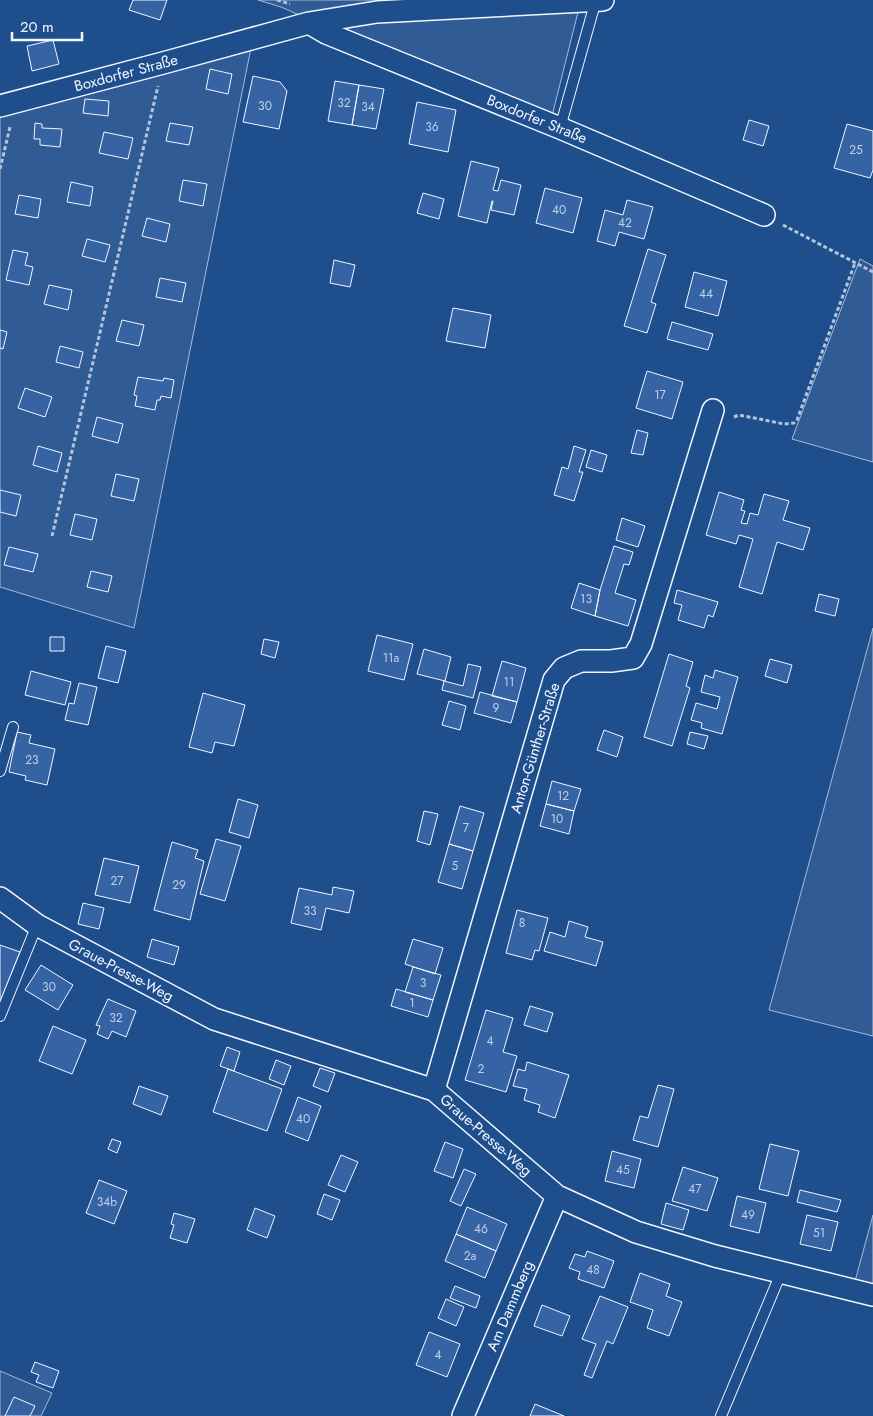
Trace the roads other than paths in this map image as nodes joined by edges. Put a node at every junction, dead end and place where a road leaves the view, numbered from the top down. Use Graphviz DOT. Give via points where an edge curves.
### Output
graph roads {
  1 [pos="596,0"];
  2 [pos="603,0"];
  3 [pos="309,23"];
  4 [pos="8,104"];
  5 [pos="560,128"];
  6 [pos="764,215"];
  7 [pos="711,417"];
  8 [pos="13,726"];
  9 [pos="0,771"];
  10 [pos="0,898"];
  11 [pos="37,925"];
  12 [pos="0,1016"];
  13 [pos="434,1090"];
  14 [pos="557,1196"];
  15 [pos="781,1273"];
  16 [pos="873,1296"];
  17 [pos="463,1416"];
  18 [pos="722,1416"];
  1 -- 2 [label="street, Boxdorfer Straße"];
  1 -- 3 [label="street, Boxdorfer Straße" via="377,12"];
  1 -- 5 [label="lane"];
  3 -- 4 [label="street, Boxdorfer Straße"];
  3 -- 5 [label="street, Boxdorfer Straße" via="326,33"];
  5 -- 6 [label="street, Boxdorfer Straße"];
  7 -- 13 [label="street, Anton-Günther-Straße" via="641,644 632,658 611,662 580,661 564,668 554,680"];
  8 -- 9 [label="lane"];
  10 -- 11 [label="street, Graue-Presse-Weg"];
  11 -- 12 [label="lane"];
  11 -- 13 [label="street, Graue-Presse-Weg" via="214,1019"];
  13 -- 14 [label="street, Graue-Presse-Weg"];
  14 -- 15 [label="street, Graue-Presse-Weg" via="636,1232"];
  14 -- 17 [label="street, Am Dammberg"];
  15 -- 16 [label="street, Graue-Presse-Weg"];
  15 -- 18 [label="lane"];
}
